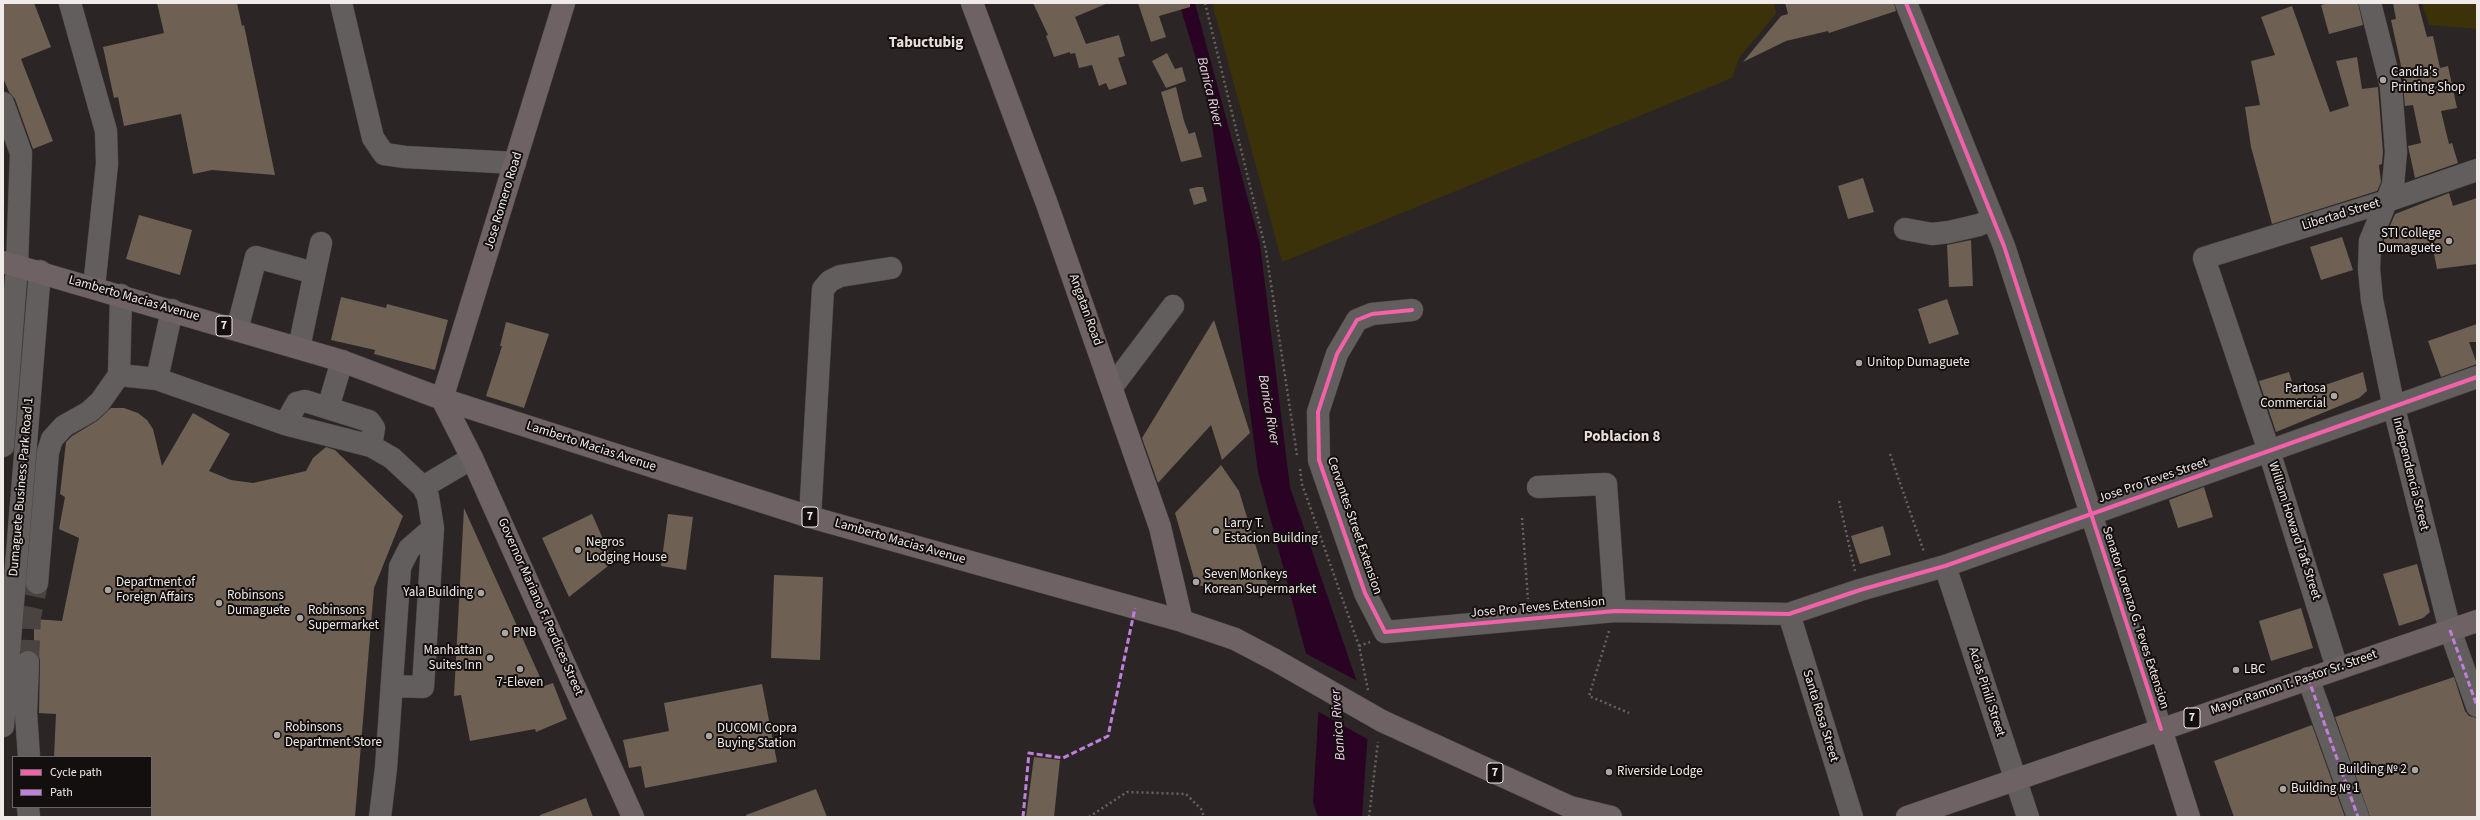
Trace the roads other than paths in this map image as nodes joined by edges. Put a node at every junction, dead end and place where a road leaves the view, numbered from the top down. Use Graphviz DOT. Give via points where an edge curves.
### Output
graph roads {
  1 [pos="70,3"];
  2 [pos="341,3"];
  3 [pos="564,3"];
  4 [pos="972,3"];
  5 [pos="1906,3"];
  6 [pos="2370,3"];
  7 [pos="3,103"];
  8 [pos="515,163"];
  9 [pos="2477,170"];
  10 [pos="2387,201"];
  11 [pos="1993,219"];
  12 [pos="1905,229"];
  13 [pos="321,243"];
  14 [pos="2204,258"];
  15 [pos="10,263"];
  16 [pos="891,268"];
  17 [pos="40,272"];
  18 [pos="314,273"];
  19 [pos="94,287"];
  20 [pos="121,296"];
  21 [pos="1174,306"];
  22 [pos="172,310"];
  23 [pos="1412,310"];
  24 [pos="8,314"];
  25 [pos="237,330"];
  26 [pos="299,348"];
  27 [pos="342,361"];
  28 [pos="119,374"];
  29 [pos="2477,377"];
  30 [pos="156,379"];
  31 [pos="1112,386"];
  32 [pos="442,399"];
  33 [pos="328,408"];
  34 [pos="2394,408"];
  35 [pos="285,424"];
  36 [pos="3,446"];
  37 [pos="371,446"];
  38 [pos="2269,451"];
  39 [pos="472,458"];
  40 [pos="423,487"];
  41 [pos="1538,487"];
  42 [pos="2091,513"];
  43 [pos="810,517"];
  44 [pos="433,528"];
  45 [pos="1937,568"];
  46 [pos="37,583"];
  47 [pos="1615,611"];
  48 [pos="1789,614"];
  49 [pos="1182,621"];
  50 [pos="2477,621"];
  51 [pos="2450,630"];
  52 [pos="1386,632"];
  53 [pos="28,662"];
  54 [pos="2337,668"];
  55 [pos="2308,678"];
  56 [pos="392,686"];
  57 [pos="2477,706"];
  58 [pos="3,726"];
  59 [pos="2161,729"];
  60 [pos="29,756"];
  61 [pos="386,768"];
  62 [pos="2016,780"];
  63 [pos="1568,812"];
  64 [pos="380,817"];
  65 [pos="394,817"];
  66 [pos="633,817"];
  67 [pos="1611,817"];
  68 [pos="1852,817"];
  69 [pos="1907,817"];
  70 [pos="2028,817"];
  71 [pos="2189,817"];
  72 [pos="2358,817"];
  1 -- 19 [label="street" via="106,131 107,164"];
  2 -- 8 [label="street" via="372,138 384,154"];
  3 -- 8 [label="main road, Jose Romero Road"];
  4 -- 31 [label="main road, Angatan Road"];
  5 -- 11 [label="street, Senator Lorenzo G. Teves Extension"];
  6 -- 10 [label="street, Independencia Street" via="2391,86 2395,117 2396,152 2393,185"];
  7 -- 15 [label="street, Dumaguete Business Park Road 1" via="21,153"];
  8 -- 32 [label="main road, Jose Romero Road"];
  9 -- 10 [label="street, Libertad Street"];
  10 -- 14 [label="street, Libertad Street"];
  10 -- 34 [label="street, Independencia Street" via="2377,219 2370,242 2369,269 2372,300"];
  11 -- 12 [label="street" via="1979,225 1932,234"];
  11 -- 42 [label="street, Senator Lorenzo G. Teves Extension"];
  13 -- 18 [label="street"];
  14 -- 38 [label="street, William Howard Taft Street"];
  15 -- 17 [label="main road, Lamberto Macias Avenue / 7"];
  15 -- 24 [label="street, Dumaguete Business Park Road 1"];
  16 -- 43 [label="street" via="840,276 830,281 823,289"];
  17 -- 19 [label="main road, Lamberto Macias Avenue / 7"];
  17 -- 58 [label="street, Dumaguete Business Park Road 1"];
  18 -- 25 [label="street" via="256,257"];
  18 -- 26 [label="street"];
  19 -- 20 [label="main road, Lamberto Macias Avenue / 7"];
  20 -- 22 [label="main road, Lamberto Macias Avenue / 7"];
  20 -- 28 [label="street"];
  21 -- 31 [label="street"];
  22 -- 25 [label="main road, Lamberto Macias Avenue / 7"];
  22 -- 30 [label="street"];
  23 -- 52 [label="street, Cervantes Street Extension" via="1372,314 1357,320 1337,354 1318,412 1319,460 1365,592"];
  24 -- 36 [label="street, Dumaguete Business Park Road 1"];
  25 -- 26 [label="main road, Lamberto Macias Avenue / 7"];
  26 -- 27 [label="main road, Lamberto Macias Avenue / 7"];
  27 -- 32 [label="main road, Lamberto Macias Avenue / 7"];
  27 -- 33 [label="street"];
  28 -- 30 [label="street"];
  28 -- 46 [label="street" via="100,402 89,412 64,426 52,439 48,452"];
  29 -- 34 [label="street, Jose Pro Teves Street"];
  30 -- 35 [label="street"];
  31 -- 49 [label="main road, Angatan Road" via="1160,527"];
  32 -- 39 [label="main road, Governor Mariano F. Perdices Street"];
  32 -- 43 [label="main road, Lamberto Macias Avenue / 7"];
  33 -- 35 [label="street" via="305,401 297,403"];
  33 -- 37 [label="street" via="369,421 374,428"];
  34 -- 38 [label="street, Jose Pro Teves Street"];
  34 -- 51 [label="street, Independencia Street"];
  35 -- 37 [label="street"];
  37 -- 40 [label="street" via="392,458"];
  38 -- 42 [label="street, Jose Pro Teves Street"];
  38 -- 54 [label="street, William Howard Taft Street"];
  39 -- 40 [label="street"];
  39 -- 66 [label="main road, Governor Mariano F. Perdices Street"];
  40 -- 44 [label="street" via="428,497"];
  41 -- 47 [label="street" via="1606,484"];
  42 -- 45 [label="street, Jose Pro Teves Street"];
  42 -- 59 [label="street, Senator Lorenzo G. Teves Extension"];
  43 -- 49 [label="main road, Lamberto Macias Avenue / 7"];
  44 -- 56 [label="street" via="409,549 400,566"];
  44 -- 56 [label="street" via="423,687"];
  45 -- 48 [label="street, Jose Pro Teves Street"];
  45 -- 62 [label="street, Acias Pinili Street"];
  47 -- 48 [label="street, Jose Pro Teves Extension"];
  47 -- 52 [label="street, Jose Pro Teves Extension"];
  48 -- 68 [label="street, Santa Rosa Street"];
  49 -- 63 [label="main road, 7, bridge" via="1235,639 1382,721"];
  50 -- 51 [label="main road, Mayor Ramon T. Pastor Sr. Street / 7"];
  51 -- 54 [label="main road, Mayor Ramon T. Pastor Sr. Street / 7"];
  51 -- 57 [label="street, Independencia Street"];
  53 -- 60 [label="street" via="26,713"];
  54 -- 55 [label="main road, Mayor Ramon T. Pastor Sr. Street / 7"];
  55 -- 59 [label="main road, Mayor Ramon T. Pastor Sr. Street / 7"];
  55 -- 72 [label="street"];
  56 -- 61 [label="street"];
  59 -- 62 [label="main road, Mayor Ramon T. Pastor Sr. Street / 7"];
  59 -- 71 [label="main road"];
  61 -- 64 [label="street"];
  61 -- 65 [label="street"];
  62 -- 69 [label="main road, Mayor Ramon T. Pastor Sr. Street / 7"];
  62 -- 70 [label="street, Acias Pinili Street"];
  63 -- 67 [label="main road, 7"];
}
